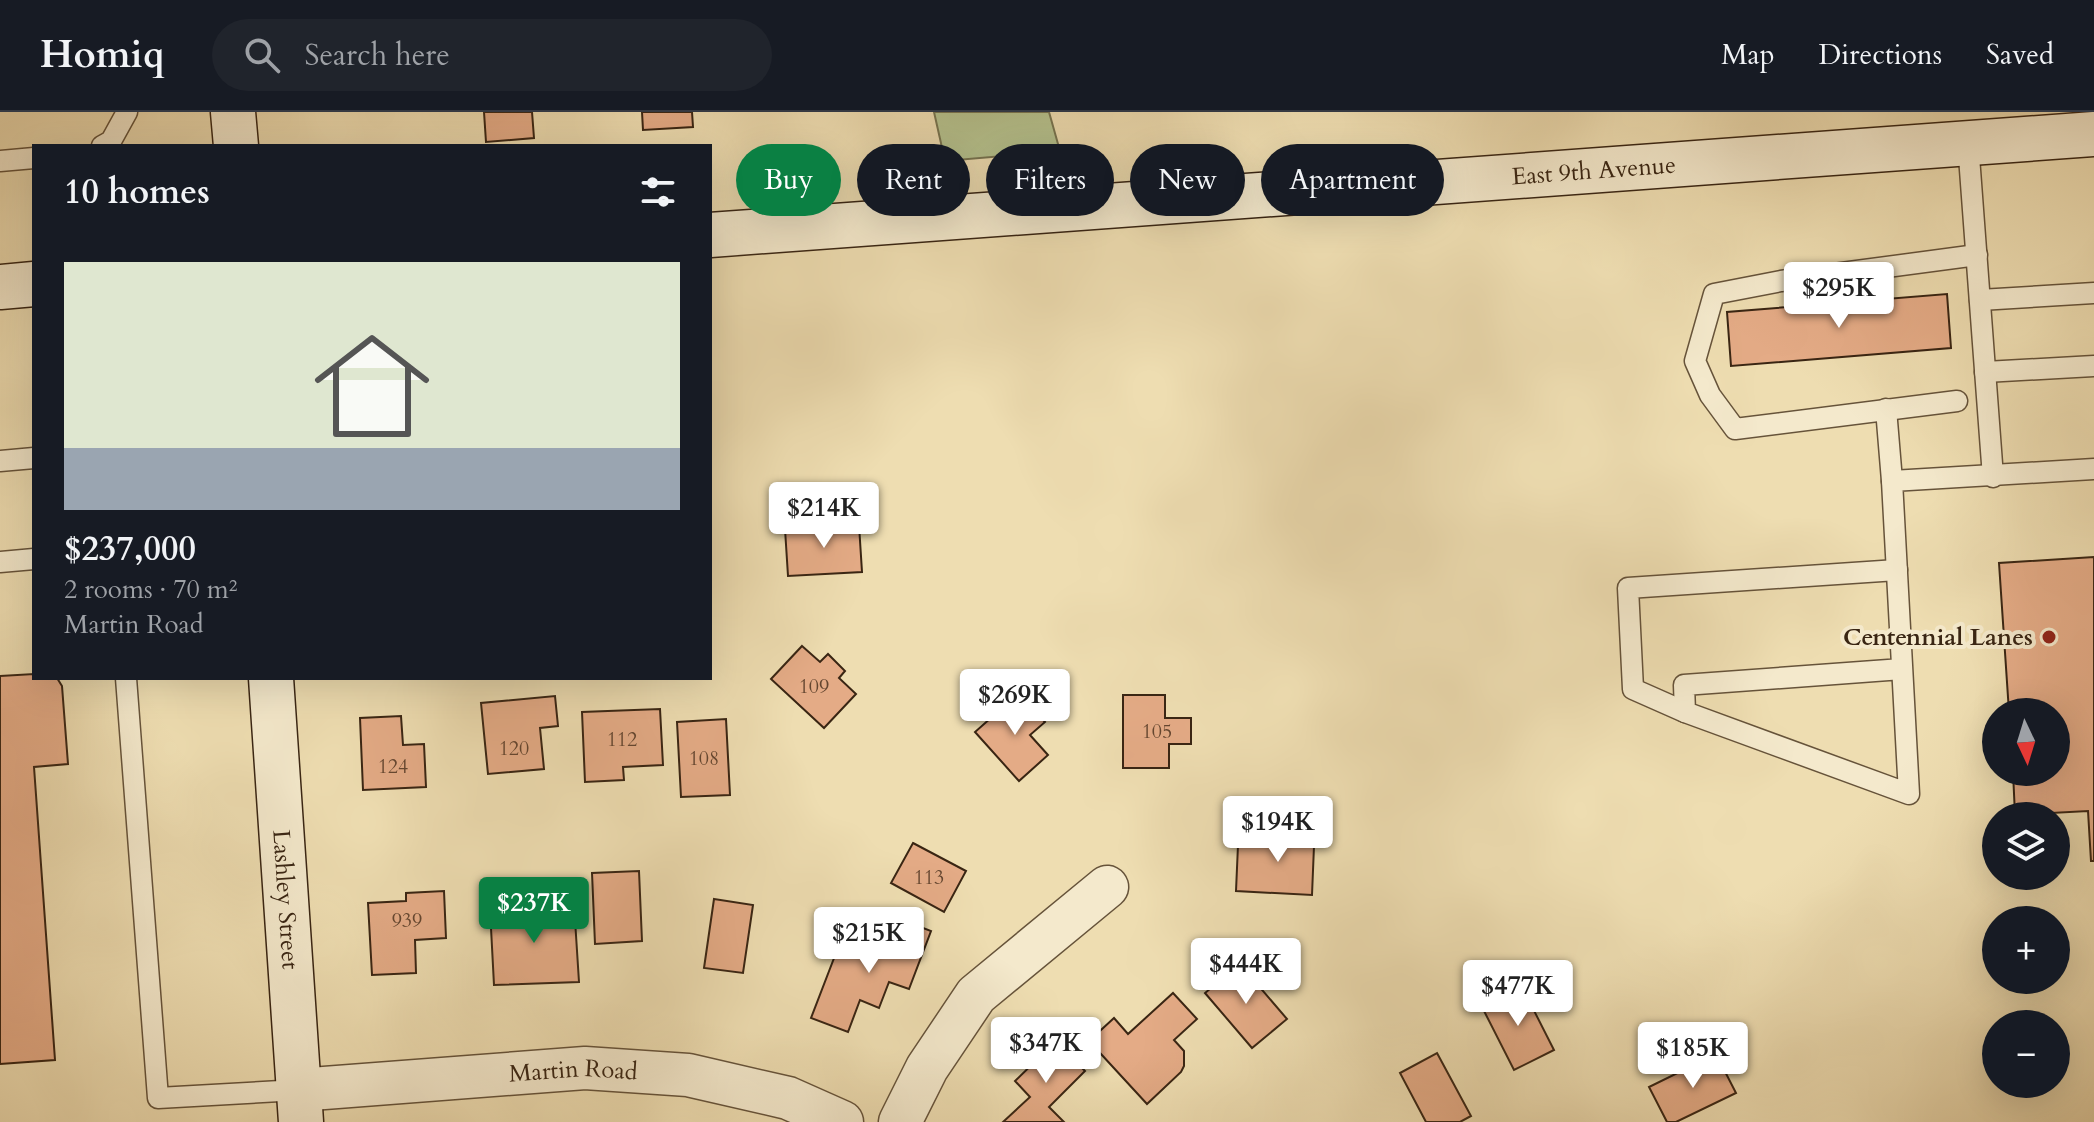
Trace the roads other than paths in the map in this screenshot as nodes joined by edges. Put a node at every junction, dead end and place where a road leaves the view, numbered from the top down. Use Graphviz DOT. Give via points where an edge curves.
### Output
graph roads {
  1 [pos="127,112"];
  2 [pos="233,112"];
  3 [pos="2094,134"];
  4 [pos="1968,143"];
  5 [pos="106,144"];
  6 [pos="236,144"];
  7 [pos="32,158"];
  8 [pos="0,161"];
  9 [pos="712,235"];
  10 [pos="1977,255"];
  11 [pos="32,284"];
  12 [pos="0,287"];
  13 [pos="2094,293"];
  14 [pos="1980,300"];
  15 [pos="2094,366"];
  16 [pos="1985,372"];
  17 [pos="1957,401"];
  18 [pos="1886,409"];
  19 [pos="32,458"];
  20 [pos="0,461"];
  21 [pos="2094,469"];
  22 [pos="1993,477"];
  23 [pos="1892,481"];
  24 [pos="32,559"];
  25 [pos="0,562"];
  26 [pos="1897,570"];
  27 [pos="1902,669"];
  28 [pos="126,680"];
  29 [pos="271,680"];
  30 [pos="1685,712"];
  31 [pos="1107,887"];
  32 [pos="300,1106"];
  33 [pos="842,1122"];
  34 [pos="900,1122"];
  1 -- 5 [label="lane"];
  2 -- 6 [label="main road"];
  3 -- 4 [label="main road, East 9th Avenue"];
  4 -- 9 [label="main road, East 9th Avenue"];
  4 -- 10 [label="lane"];
  7 -- 8 [label="lane"];
  10 -- 14 [label="lane"];
  10 -- 18 [label="lane" via="1714,294 1695,361 1710,395 1735,429"];
  11 -- 12 [label="main road"];
  13 -- 14 [label="lane"];
  14 -- 16 [label="lane"];
  15 -- 16 [label="lane"];
  16 -- 22 [label="lane"];
  17 -- 18 [label="lane"];
  18 -- 23 [label="lane"];
  19 -- 20 [label="lane"];
  21 -- 22 [label="lane"];
  22 -- 23 [label="lane"];
  23 -- 26 [label="lane"];
  24 -- 25 [label="lane"];
  26 -- 27 [label="lane"];
  26 -- 30 [label="lane" via="1628,588 1633,689"];
  27 -- 30 [label="lane" via="1684,685"];
  27 -- 30 [label="lane" via="1909,794"];
  28 -- 32 [label="lane" via="158,1098"];
  29 -- 32 [label="main road, Lashley Street"];
  31 -- 34 [label="street" via="976,995 927,1068"];
  32 -- 33 [label="street, Martin Road" via="585,1068 688,1075 788,1098"];
}
